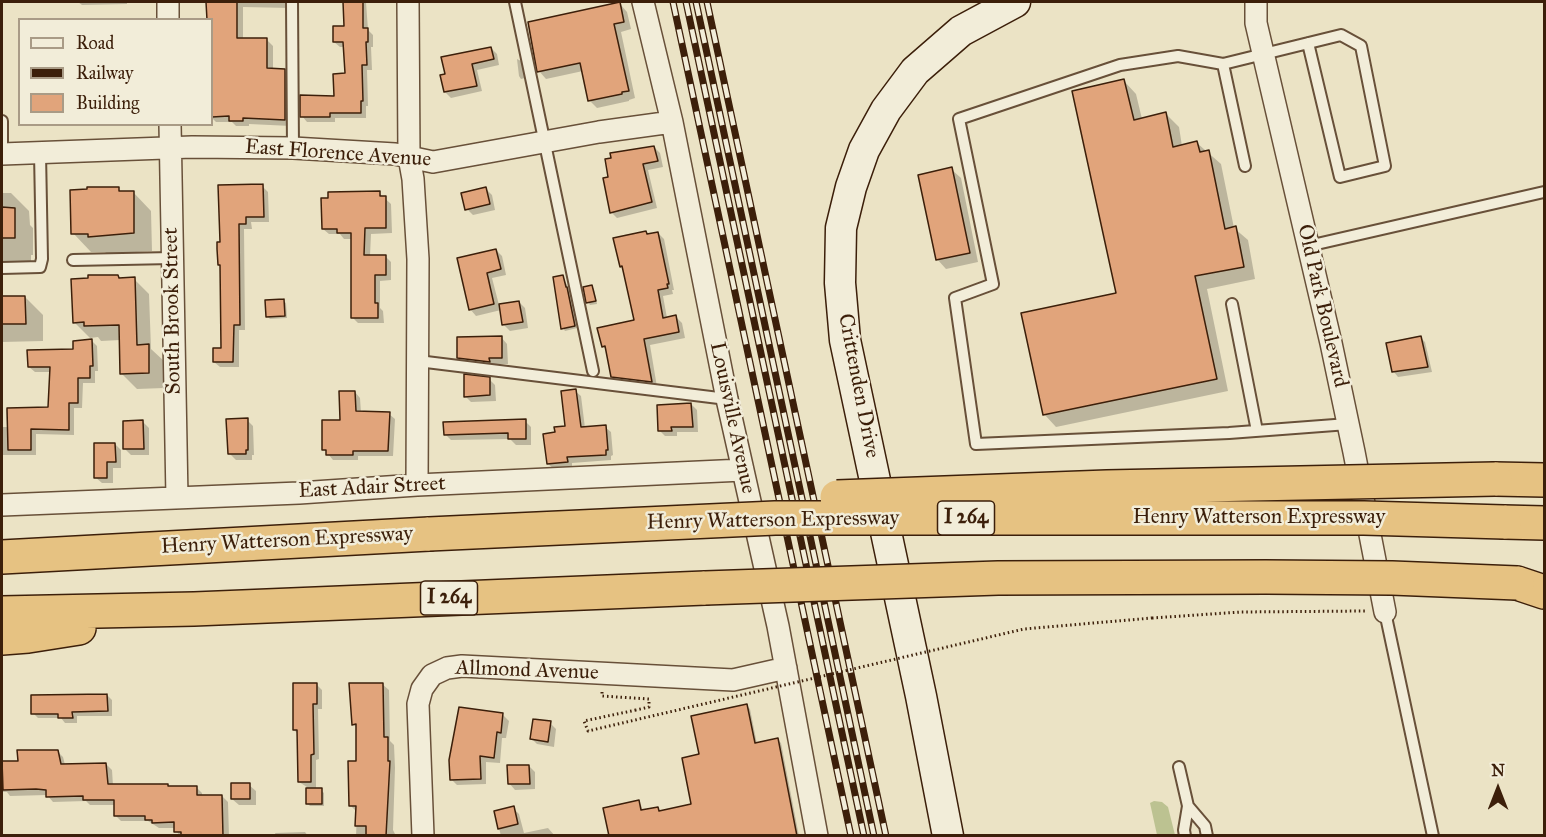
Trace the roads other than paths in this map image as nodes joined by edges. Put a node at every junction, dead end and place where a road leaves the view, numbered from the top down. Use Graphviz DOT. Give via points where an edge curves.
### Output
graph roads {
  1 [pos="168,2"];
  2 [pos="292,2"];
  3 [pos="408,2"];
  4 [pos="515,2"];
  5 [pos="643,2"];
  6 [pos="1015,2"];
  7 [pos="1256,2"];
  8 [pos="168,18"];
  9 [pos="1308,43"];
  10 [pos="1263,54"];
  11 [pos="1223,63"];
  12 [pos="2,122"];
  13 [pos="672,122"];
  14 [pos="170,126"];
  15 [pos="546,142"];
  16 [pos="170,147"];
  17 [pos="293,148"];
  18 [pos="40,153"];
  19 [pos="2,154"];
  20 [pos="409,157"];
  21 [pos="1245,166"];
  22 [pos="1545,192"];
  23 [pos="1308,246"];
  24 [pos="172,258"];
  25 [pos="73,261"];
  26 [pos="2,268"];
  27 [pos="1232,304"];
  28 [pos="418,361"];
  29 [pos="593,371"];
  30 [pos="727,399"];
  31 [pos="1348,424"];
  32 [pos="1257,431"];
  33 [pos="743,470"];
  34 [pos="1545,480"];
  35 [pos="417,485"];
  36 [pos="177,498"];
  37 [pos="2,505"];
  38 [pos="775,518"];
  39 [pos="1545,524"];
  40 [pos="2,557"];
  41 [pos="1535,586"];
  42 [pos="194,609"];
  43 [pos="1385,612"];
  44 [pos="2,613"];
  45 [pos="2,638"];
  46 [pos="786,668"];
  47 [pos="1179,767"];
  48 [pos="1188,806"];
  49 [pos="423,836"];
  50 [pos="817,836"];
  51 [pos="948,836"];
  52 [pos="1185,836"];
  53 [pos="1207,836"];
  54 [pos="1433,836"];
  1 -- 8 [label="street"];
  2 -- 17 [label="lane"];
  3 -- 20 [label="street"];
  4 -- 15 [label="lane"];
  5 -- 13 [label="street, Louisville Avenue"];
  6 -- 51 [label="main road, Crittenden Drive" via="962,31 915,71 886,110 864,150 841,228 845,340"];
  7 -- 10 [label="street, Old Park Boulevard"];
  9 -- 9 [label="lane" via="1341,35 1361,46 1385,166 1340,177"];
  9 -- 10 [label="lane"];
  10 -- 11 [label="lane"];
  10 -- 23 [label="street, Old Park Boulevard"];
  11 -- 21 [label="lane"];
  11 -- 32 [label="lane" via="1178,56 1120,65 958,119 993,284 955,298 976,444"];
  12 -- 19 [label="lane"];
  13 -- 15 [label="street, East Florence Avenue"];
  13 -- 30 [label="street, Louisville Avenue"];
  14 -- 16 [label="street, South Brook Street"];
  15 -- 20 [label="street, East Florence Avenue" via="433,162"];
  15 -- 29 [label="lane"];
  16 -- 17 [label="street, East Florence Avenue"];
  16 -- 18 [label="street, East Florence Avenue"];
  16 -- 24 [label="street, South Brook Street"];
  17 -- 20 [label="street, East Florence Avenue"];
  18 -- 19 [label="street, East Florence Avenue"];
  18 -- 26 [label="lane" via="40,267"];
  20 -- 28 [label="street" via="418,259"];
  22 -- 23 [label="lane"];
  23 -- 31 [label="street, Old Park Boulevard"];
  24 -- 25 [label="lane"];
  24 -- 36 [label="street, South Brook Street"];
  27 -- 32 [label="lane"];
  28 -- 30 [label="lane"];
  28 -- 35 [label="street"];
  30 -- 33 [label="street, Louisville Avenue"];
  31 -- 32 [label="lane"];
  31 -- 43 [label="street, Old Park Boulevard"];
  33 -- 35 [label="street, East Adair Street"];
  33 -- 46 [label="street, Louisville Avenue"];
  34 -- 38 [label="highway, bridge" via="1107,487 809,498"];
  35 -- 36 [label="street, East Adair Street"];
  36 -- 37 [label="street, East Adair Street"];
  38 -- 39 [label="highway, Henry Watterson Expressway / I 264, bridge" via="1364,518"];
  38 -- 40 [label="highway, Henry Watterson Expressway / I 264, bridge" via="338,537"];
  41 -- 42 [label="highway, I 264, bridge" via="1392,578 1010,578"];
  42 -- 44 [label="highway, I 264"];
  42 -- 45 [label="highway"];
  43 -- 54 [label="lane"];
  46 -- 49 [label="street, Allmond Avenue" via="733,680 447,668 432,675 418,704"];
  46 -- 50 [label="street, Louisville Avenue"];
  47 -- 48 [label="lane"];
  48 -- 52 [label="lane"];
  48 -- 53 [label="lane"];
}
